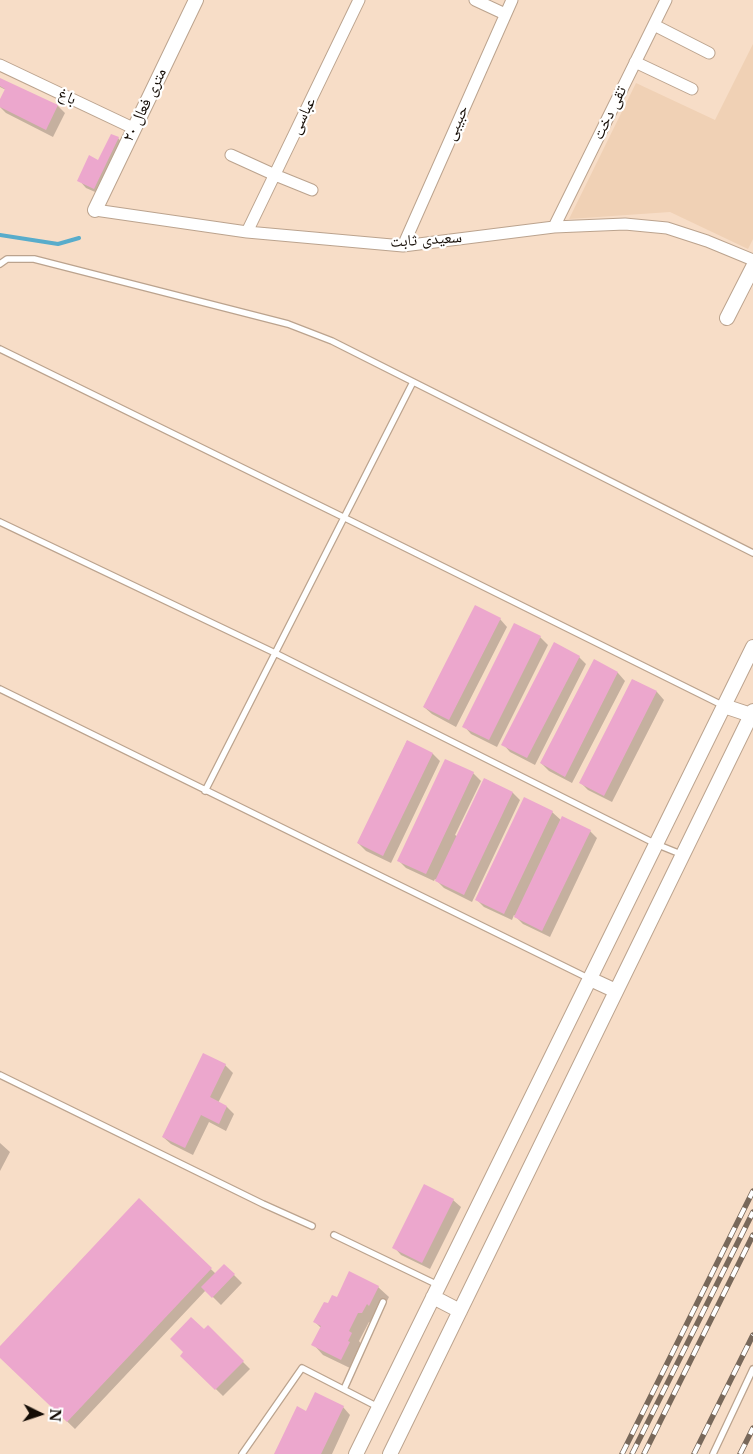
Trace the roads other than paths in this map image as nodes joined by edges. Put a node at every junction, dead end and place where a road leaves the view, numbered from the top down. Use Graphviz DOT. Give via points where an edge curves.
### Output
graph roads {
  1 [pos="360,0"];
  2 [pos="475,0"];
  3 [pos="512,0"];
  4 [pos="666,0"];
  5 [pos="192,1"];
  6 [pos="505,14"];
  7 [pos="654,25"];
  8 [pos="709,53"];
  9 [pos="635,62"];
  10 [pos="0,66"];
  11 [pos="692,89"];
  12 [pos="134,128"];
  13 [pos="231,155"];
  14 [pos="274,175"];
  15 [pos="312,190"];
  16 [pos="95,210"];
  17 [pos="554,227"];
  18 [pos="247,232"];
  19 [pos="403,246"];
  20 [pos="753,260"];
  21 [pos="0,264"];
  22 [pos="753,267"];
  23 [pos="727,318"];
  24 [pos="0,349"];
  25 [pos="413,382"];
  26 [pos="343,517"];
  27 [pos="0,522"];
  28 [pos="753,553"];
  29 [pos="753,647"];
  30 [pos="275,653"];
  31 [pos="0,689"];
  32 [pos="724,706"];
  33 [pos="752,713"];
  34 [pos="205,791"];
  35 [pos="656,844"];
  36 [pos="683,855"];
  37 [pos="590,979"];
  38 [pos="616,991"];
  39 [pos="0,1075"];
  40 [pos="312,1226"];
  41 [pos="334,1235"];
  42 [pos="436,1291"];
  43 [pos="383,1302"];
  44 [pos="460,1310"];
  45 [pos="753,1370"];
  46 [pos="344,1389"];
  47 [pos="379,1408"];
  48 [pos="242,1454"];
  49 [pos="356,1454"];
  50 [pos="390,1454"];
  51 [pos="713,1454"];
  1 -- 14 [label="street, عباسی"];
  2 -- 6 [label="street"];
  3 -- 6 [label="street, حبیبی"];
  4 -- 7 [label="street, تقی دخت"];
  5 -- 12 [label="street, ۲۰ متری فعال"];
  6 -- 19 [label="street, حبیبی"];
  7 -- 8 [label="street"];
  7 -- 9 [label="street, تقی دخت"];
  9 -- 11 [label="street"];
  9 -- 17 [label="street, تقی دخت"];
  10 -- 12 [label="street, باغ"];
  12 -- 16 [label="street, ۲۰ متری فعال"];
  13 -- 14 [label="street"];
  14 -- 15 [label="street"];
  14 -- 18 [label="street, عباسی"];
  16 -- 18 [label="street, سعیدی ثابت"];
  17 -- 19 [label="street, سعیدی ثابت"];
  17 -- 20 [label="street, سعیدی ثابت" via="625,224 667,228"];
  18 -- 19 [label="street, سعیدی ثابت"];
  21 -- 25 [label="lane" via="7,259 34,259 288,324 332,341"];
  22 -- 23 [label="street"];
  24 -- 26 [label="lane"];
  25 -- 26 [label="lane"];
  25 -- 28 [label="lane"];
  26 -- 30 [label="lane"];
  26 -- 32 [label="lane"];
  27 -- 30 [label="lane"];
  29 -- 32 [label="street"];
  30 -- 34 [label="lane"];
  30 -- 35 [label="lane"];
  31 -- 34 [label="lane"];
  32 -- 33 [label="street"];
  32 -- 35 [label="street"];
  33 -- 36 [label="street"];
  34 -- 37 [label="lane"];
  35 -- 36 [label="lane"];
  35 -- 37 [label="street"];
  36 -- 38 [label="street"];
  37 -- 38 [label="street"];
  37 -- 42 [label="street"];
  38 -- 44 [label="street"];
  39 -- 40 [label="lane"];
  41 -- 42 [label="lane"];
  42 -- 44 [label="street"];
  42 -- 47 [label="street"];
  43 -- 46 [label="lane"];
  44 -- 50 [label="street"];
  45 -- 51 [label="lane"];
  46 -- 47 [label="lane"];
  46 -- 48 [label="lane" via="302,1368"];
  47 -- 49 [label="street"];
}
